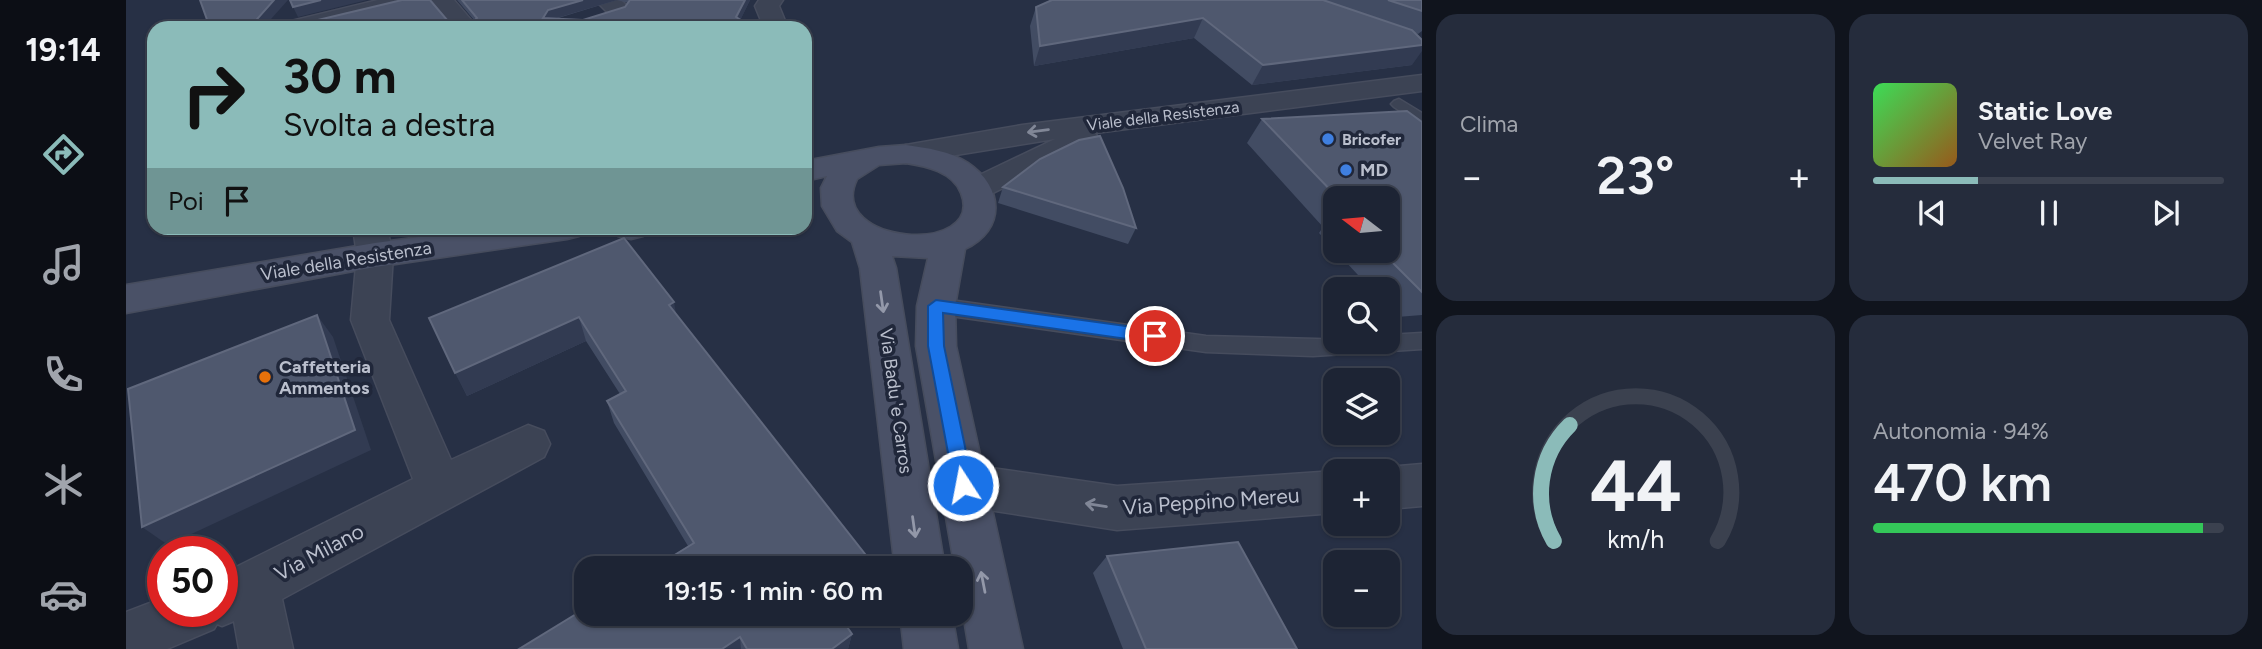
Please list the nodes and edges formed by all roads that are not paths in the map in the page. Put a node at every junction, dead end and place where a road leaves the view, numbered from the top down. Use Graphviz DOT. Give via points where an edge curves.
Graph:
graph roads {
  1 [pos="407,0"];
  2 [pos="441,0"];
  3 [pos="771,0"];
  4 [pos="606,9"];
  5 [pos="292,21"];
  6 [pos="460,21"];
  7 [pos="626,21"];
  8 [pos="773,21"];
  9 [pos="1422,83"];
  10 [pos="1415,109"];
  11 [pos="906,154"];
  12 [pos="863,160"];
  13 [pos="812,170"];
  14 [pos="976,189"];
  15 [pos="812,211"];
  16 [pos="858,230"];
  17 [pos="462,235"];
  18 [pos="373,241"];
  19 [pos="949,242"];
  20 [pos="126,299"];
  21 [pos="936,306"];
  22 [pos="1422,341"];
  23 [pos="528,444"];
  24 [pos="963,485"];
  25 [pos="1422,485"];
  26 [pos="1400,487"];
  27 [pos="440,488"];
  28 [pos="1323,493"];
  29 [pos="918,556"];
  30 [pos="238,593"];
  31 [pos="928,626"];
  32 [pos="156,627"];
  33 [pos="126,639"];
  34 [pos="266,649"];
  35 [pos="931,649"];
  36 [pos="996,649"];
  1 -- 5 [label="street"];
  2 -- 6 [label="street"];
  3 -- 8 [label="street" via="767,6"];
  4 -- 7 [label="street"];
  9 -- 11 [label="street, Viale della Resistenza, one-way" via="1022,134"];
  10 -- 14 [label="street, Viale della Resistenza" via="1074,141"];
  11 -- 12 [label="main road"];
  11 -- 14 [label="main road" via="948,165"];
  12 -- 13 [label="main road"];
  12 -- 16 [label="main road" via="838,181 835,195 839,210"];
  14 -- 19 [label="main road" via="979,219"];
  15 -- 16 [label="main road"];
  16 -- 19 [label="main road" via="887,243 908,246"];
  16 -- 29 [label="main road, Via Badu 'e Carros, one-way" via="878,268"];
  17 -- 18 [label="main road, Viale della Resistenza"];
  18 -- 20 [label="main road, Viale della Resistenza"];
  18 -- 27 [label="street" via="370,320"];
  19 -- 21 [label="main road"];
  21 -- 22 [label="lane" via="1206,344 1313,348"];
  21 -- 24 [label="main road" via="936,346"];
  23 -- 27 [label="street, Via Milano"];
  28 -- 24 [label="street, Via Peppino Mereu, one-way" via="1117,508"];
  36 -- 24 [label="main road, one-way"];
  25 -- 26 [label="street"];
  27 -- 30 [label="street, Via Milano"];
  30 -- 34 [label="street, Via Milano"];
  31 -- 35 [label="main road"];
  32 -- 33 [label="street"];
}
